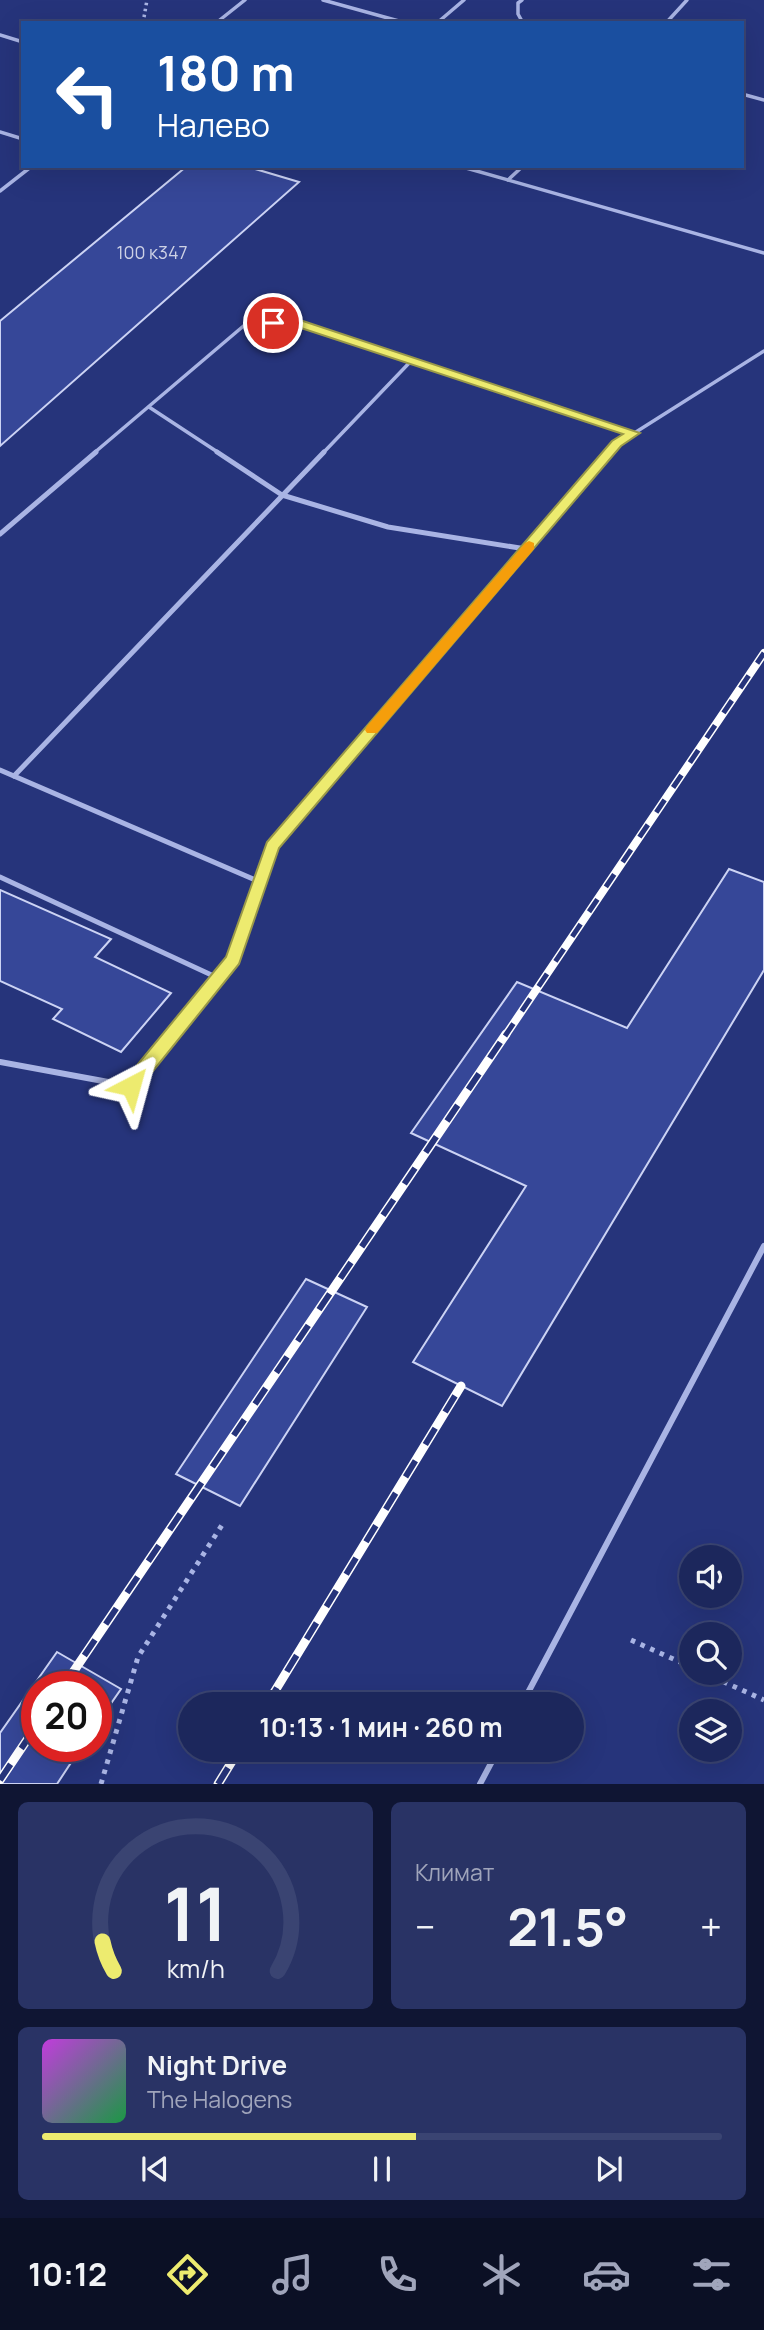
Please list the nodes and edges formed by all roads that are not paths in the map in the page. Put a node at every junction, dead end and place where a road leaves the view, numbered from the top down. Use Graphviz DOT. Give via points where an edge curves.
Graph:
graph roads {
  1 [pos="245,0"];
  2 [pos="323,0"];
  3 [pos="464,0"];
  4 [pos="522,0"];
  5 [pos="687,0"];
  6 [pos="219,21"];
  7 [pos="399,21"];
  8 [pos="439,21"];
  9 [pos="522,21"];
  10 [pos="668,21"];
  11 [pos="0,36"];
  12 [pos="21,41"];
  13 [pos="744,95"];
  14 [pos="764,100"];
  15 [pos="0,132"];
  16 [pos="21,138"];
  17 [pos="29,168"];
  18 [pos="465,168"];
  19 [pos="521,168"];
  20 [pos="509,180"];
  21 [pos="0,191"];
  22 [pos="764,253"];
  23 [pos="764,351"];
  24 [pos="412,360"];
  25 [pos="149,407"];
  26 [pos="634,433"];
  27 [pos="282,495"];
  28 [pos="0,534"];
  29 [pos="526,549"];
  30 [pos="0,770"];
  31 [pos="14,776"];
  32 [pos="0,877"];
  33 [pos="260,882"];
  34 [pos="218,978"];
  35 [pos="0,1062"];
  36 [pos="764,1246"];
  37 [pos="528,1692"];
  38 [pos="492,1762"];
  39 [pos="480,1784"];
  1 -- 6 [label="lane"];
  2 -- 7 [label="lane"];
  3 -- 8 [label="lane"];
  4 -- 9 [label="lane" via="518,3"];
  5 -- 10 [label="lane"];
  11 -- 12 [label="lane"];
  13 -- 14 [label="lane"];
  15 -- 16 [label="lane"];
  17 -- 21 [label="lane"];
  18 -- 20 [label="lane"];
  19 -- 20 [label="lane"];
  20 -- 22 [label="lane"];
  23 -- 26 [label="lane"];
  24 -- 25 [label="lane" via="299,324 247,323"];
  24 -- 26 [label="lane"];
  24 -- 27 [label="lane"];
  25 -- 27 [label="lane"];
  25 -- 28 [label="lane"];
  26 -- 29 [label="lane" via="617,444"];
  27 -- 29 [label="lane" via="388,527"];
  27 -- 31 [label="lane"];
  29 -- 33 [label="lane" via="272,846"];
  30 -- 31 [label="lane"];
  31 -- 33 [label="lane"];
  32 -- 34 [label="lane"];
  33 -- 34 [label="lane" via="233,960"];
  34 -- 35 [label="lane" via="131,1086"];
  36 -- 37 [label="lane"];
  38 -- 39 [label="lane"];
}
